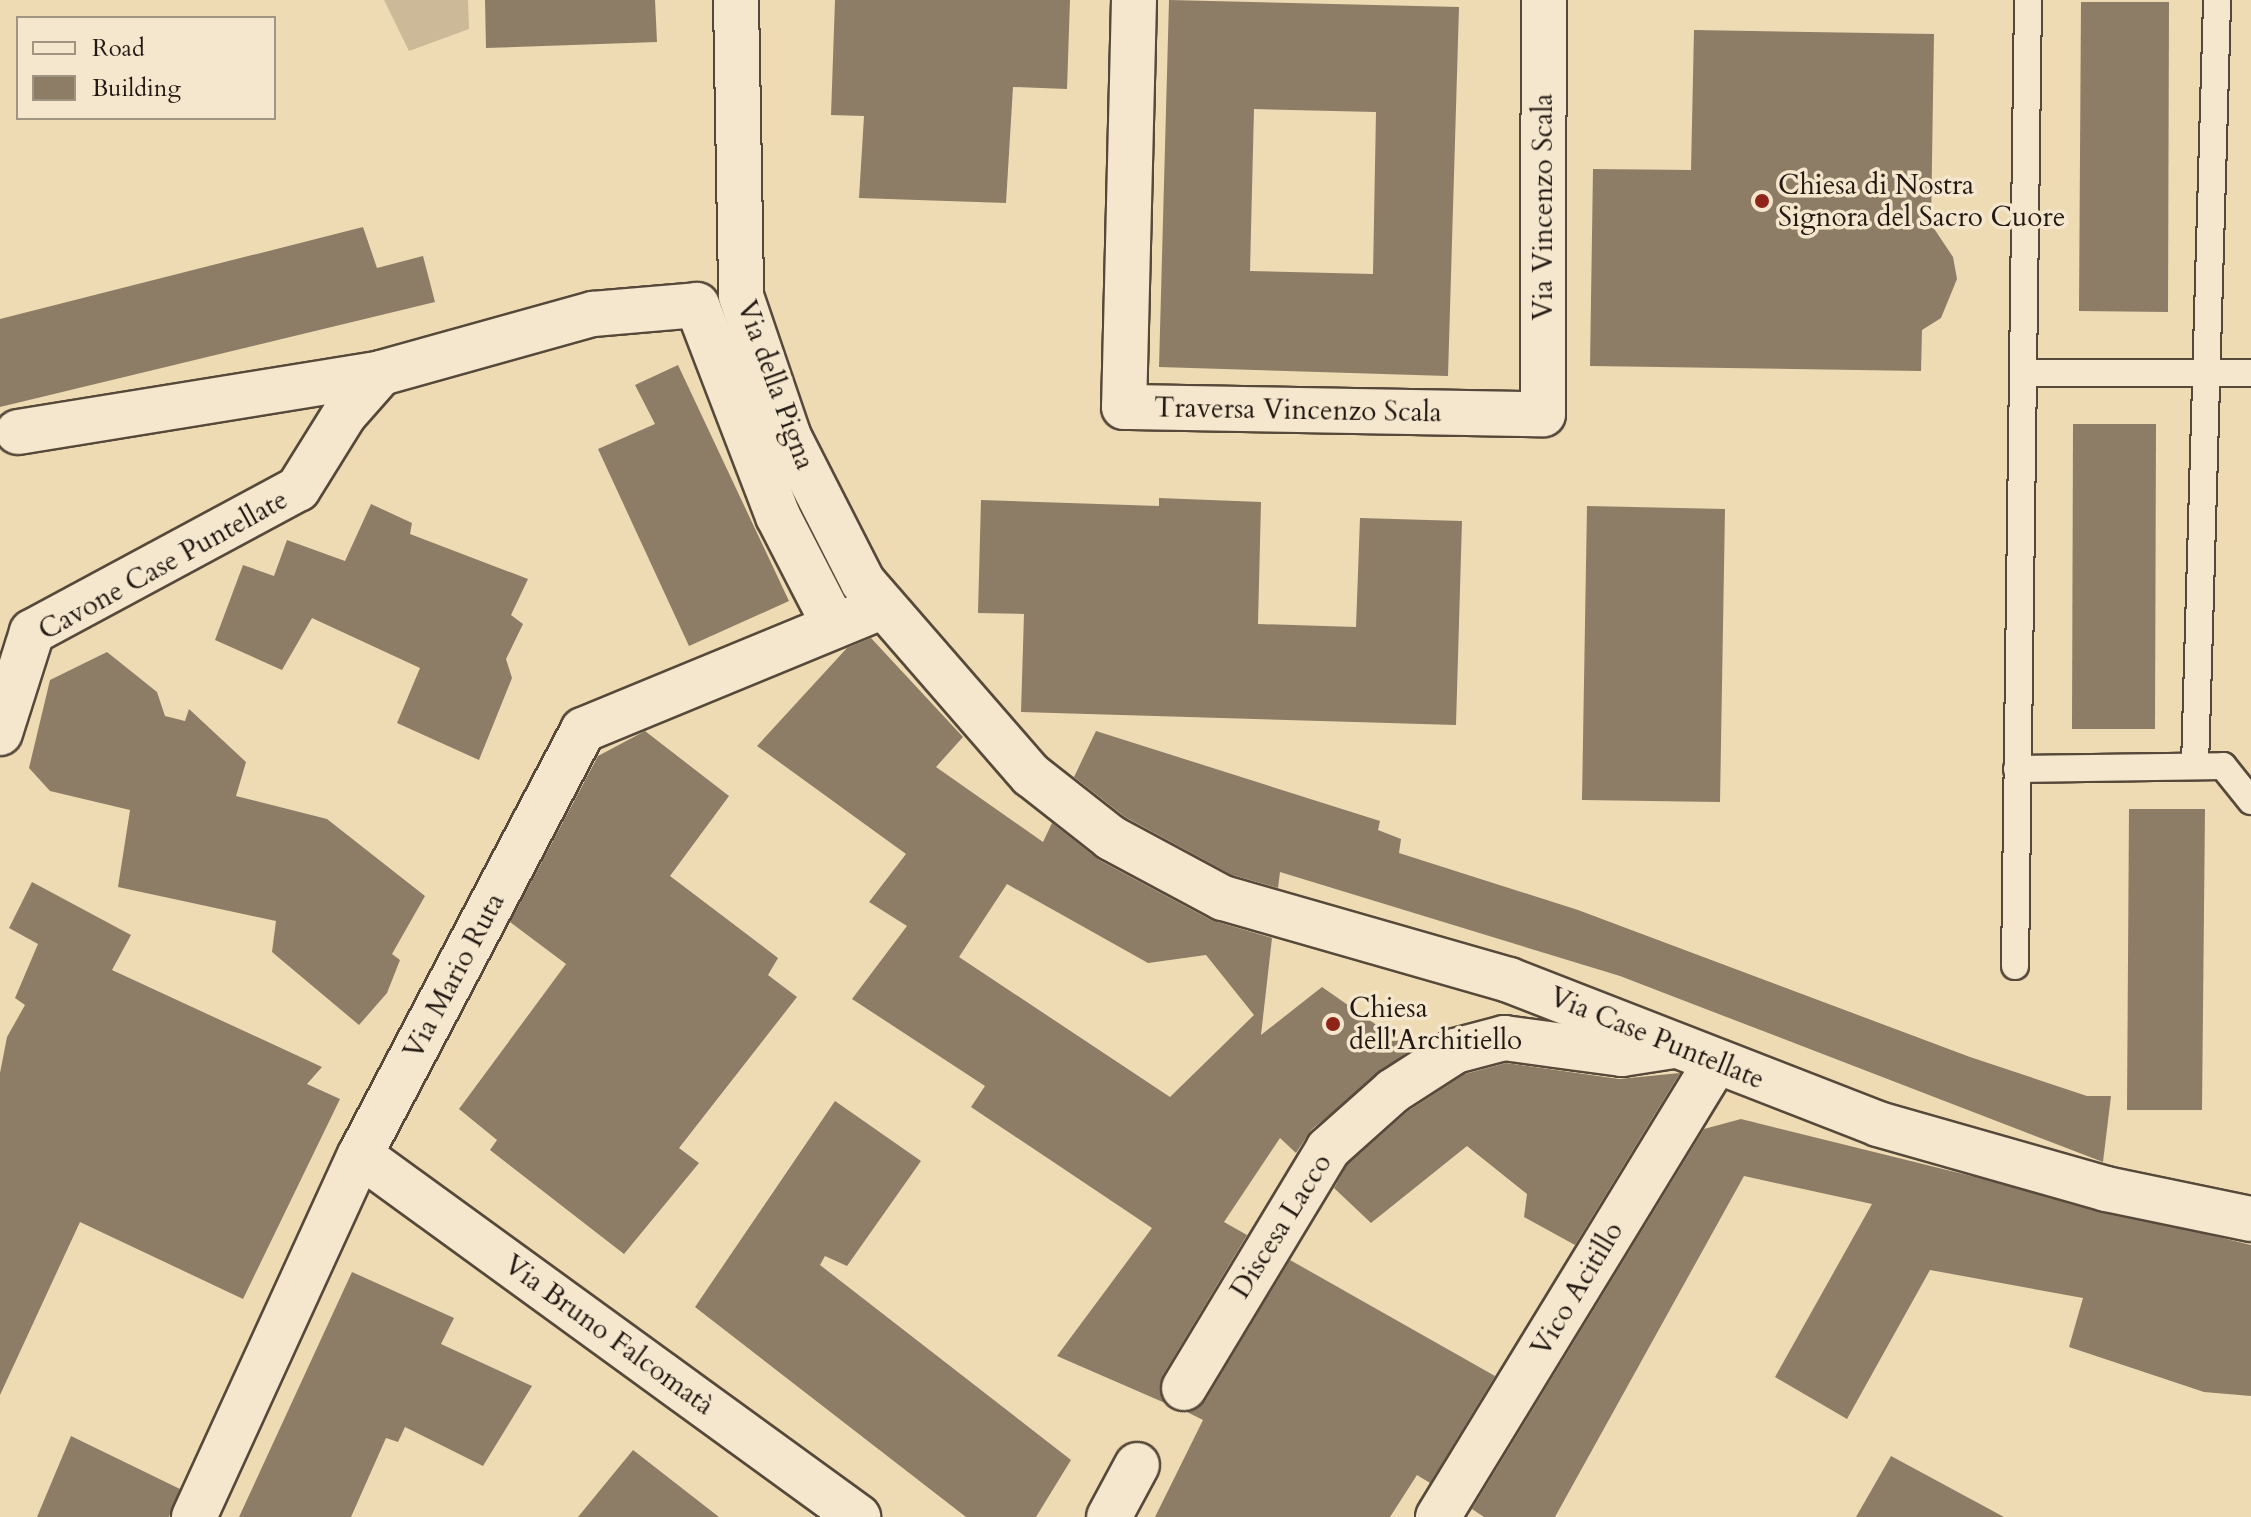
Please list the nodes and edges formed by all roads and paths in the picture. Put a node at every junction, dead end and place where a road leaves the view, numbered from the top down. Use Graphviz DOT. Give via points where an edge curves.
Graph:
graph roads {
  1 [pos="736,0"];
  2 [pos="1134,0"];
  3 [pos="1544,0"];
  4 [pos="2028,0"];
  5 [pos="2217,0"];
  6 [pos="381,373"];
  7 [pos="2023,373"];
  8 [pos="2210,373"];
  9 [pos="2251,373"];
  10 [pos="1543,414"];
  11 [pos="18,432"];
  12 [pos="881,607"];
  13 [pos="833,623"];
  14 [pos="0,733"];
  15 [pos="2195,766"];
  16 [pos="2017,769"];
  17 [pos="2251,801"];
  18 [pos="2015,966"];
  19 [pos="1677,1045"];
  20 [pos="1716,1062"];
  21 [pos="360,1155"];
  22 [pos="2251,1219"];
  23 [pos="1184,1388"];
  24 [pos="1137,1465"];
  25 [pos="194,1517"];
  26 [pos="858,1517"];
  27 [pos="1109,1517"];
  28 [pos="1438,1517"];
  1 -- 12 [label="street, Via della Pigna" via="741,296 789,437"];
  2 -- 10 [label="street, Traversa Vincenzo Scala" via="1124,407"];
  3 -- 10 [label="street, Via Vincenzo Scala"];
  4 -- 7 [label="lane"];
  5 -- 8 [label="lane"];
  6 -- 11 [label="street"];
  6 -- 13 [label="street" via="593,314 697,305 778,516"];
  6 -- 14 [label="street, Cavone Case Puntellate" via="344,415 298,489 32,632"];
  7 -- 8 [label="lane"];
  7 -- 16 [label="lane"];
  8 -- 9 [label="lane"];
  8 -- 15 [label="lane"];
  12 -- 13 [label="street, Via Mario Ruta"];
  12 -- 19 [label="street, Via Case Puntellate" via="1031,775 1111,838 1223,898 1509,980"];
  13 -- 21 [label="street, Via Mario Ruta" via="583,730"];
  15 -- 16 [label="lane"];
  15 -- 17 [label="lane" via="2223,766"];
  16 -- 18 [label="lane"];
  19 -- 20 [label="street, Via Case Puntellate"];
  19 -- 23 [label="street, Discesa Lacco" via="1622,1054 1504,1038 1455,1051 1393,1091 1328,1149"];
  20 -- 22 [label="street, Via Case Puntellate" via="1878,1124 2106,1189"];
  20 -- 28 [label="street, Vico Acitillo"];
  21 -- 25 [label="street, Via Mario Ruta"];
  21 -- 26 [label="street, Via Bruno Falcomatà"];
  24 -- 27 [label="street"];
}
